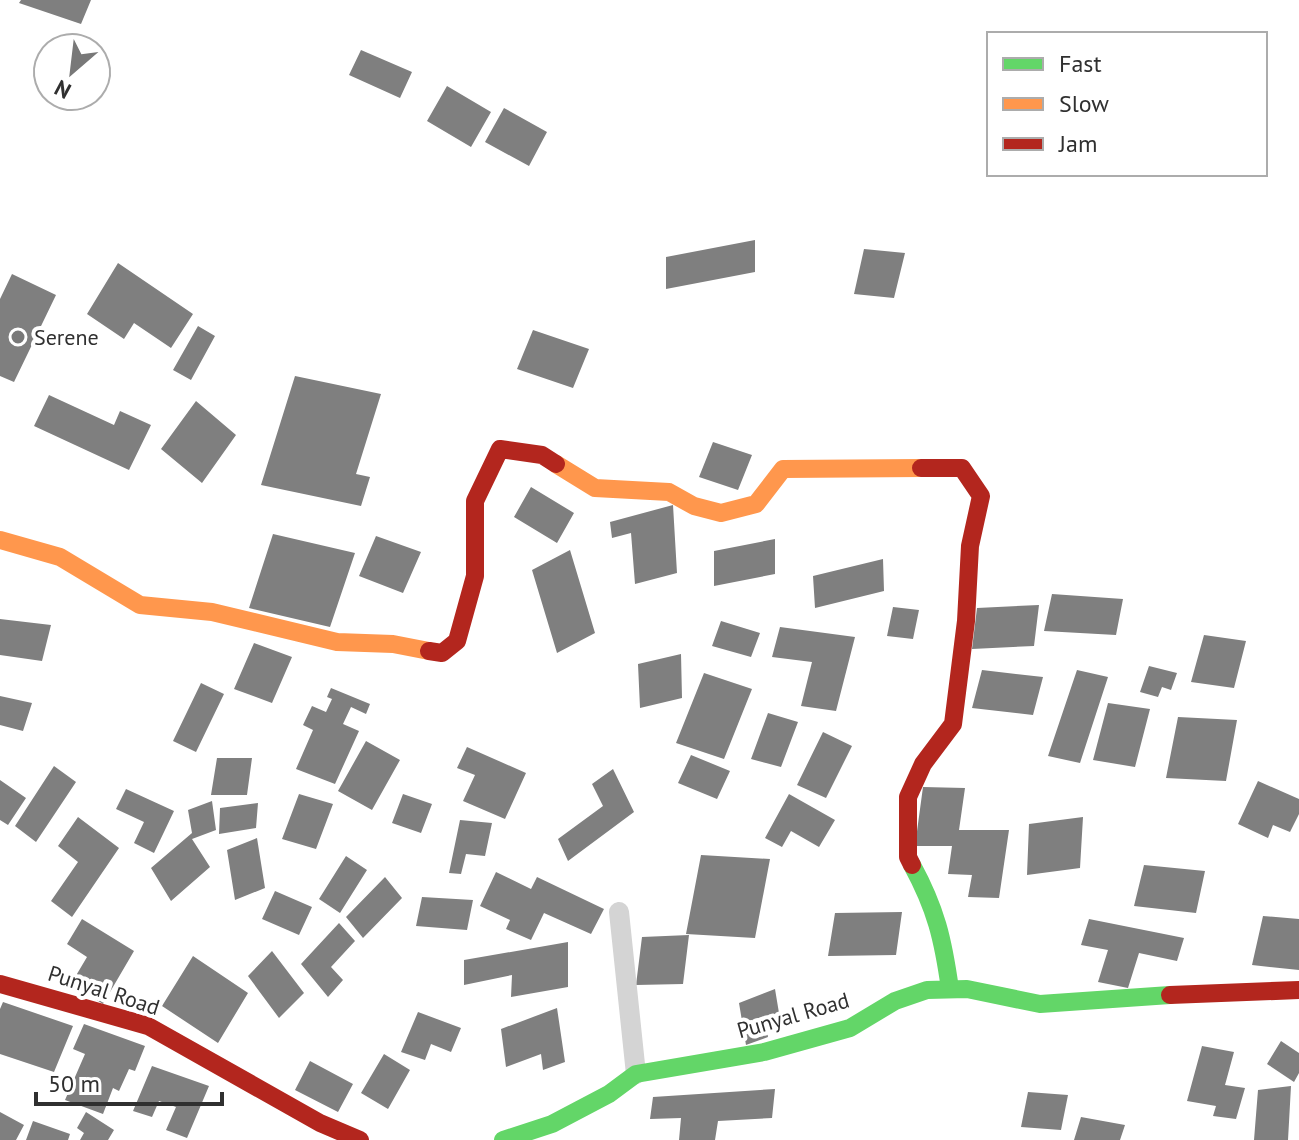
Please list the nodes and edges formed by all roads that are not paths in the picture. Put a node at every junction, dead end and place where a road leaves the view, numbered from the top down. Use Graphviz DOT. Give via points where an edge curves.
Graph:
graph roads {
  1 [pos="0,540"];
  2 [pos="619,912"];
  3 [pos="0,984"];
  4 [pos="950,989"];
  5 [pos="1299,990"];
  6 [pos="636,1074"];
  7 [pos="360,1140"];
  8 [pos="503,1140"];
  1 -- 4 [label="street" via="60,557 140,605 212,612 337,642 442,653 457,641 475,576 475,501 500,449 542,455 595,488 669,492 721,513 756,504 783,469 962,468 981,496 970,546 953,724 923,764 908,797 908,857 932,902"];
  2 -- 6 [label="street"];
  3 -- 7 [label="street, Punyal Road" via="148,1026"];
  4 -- 5 [label="street, Punyal Road" via="1040,1004"];
  4 -- 6 [label="street, Punyal Road" via="927,990 895,1001 850,1028 764,1052"];
  6 -- 8 [label="street, Punyal Road" via="552,1124"];
}
